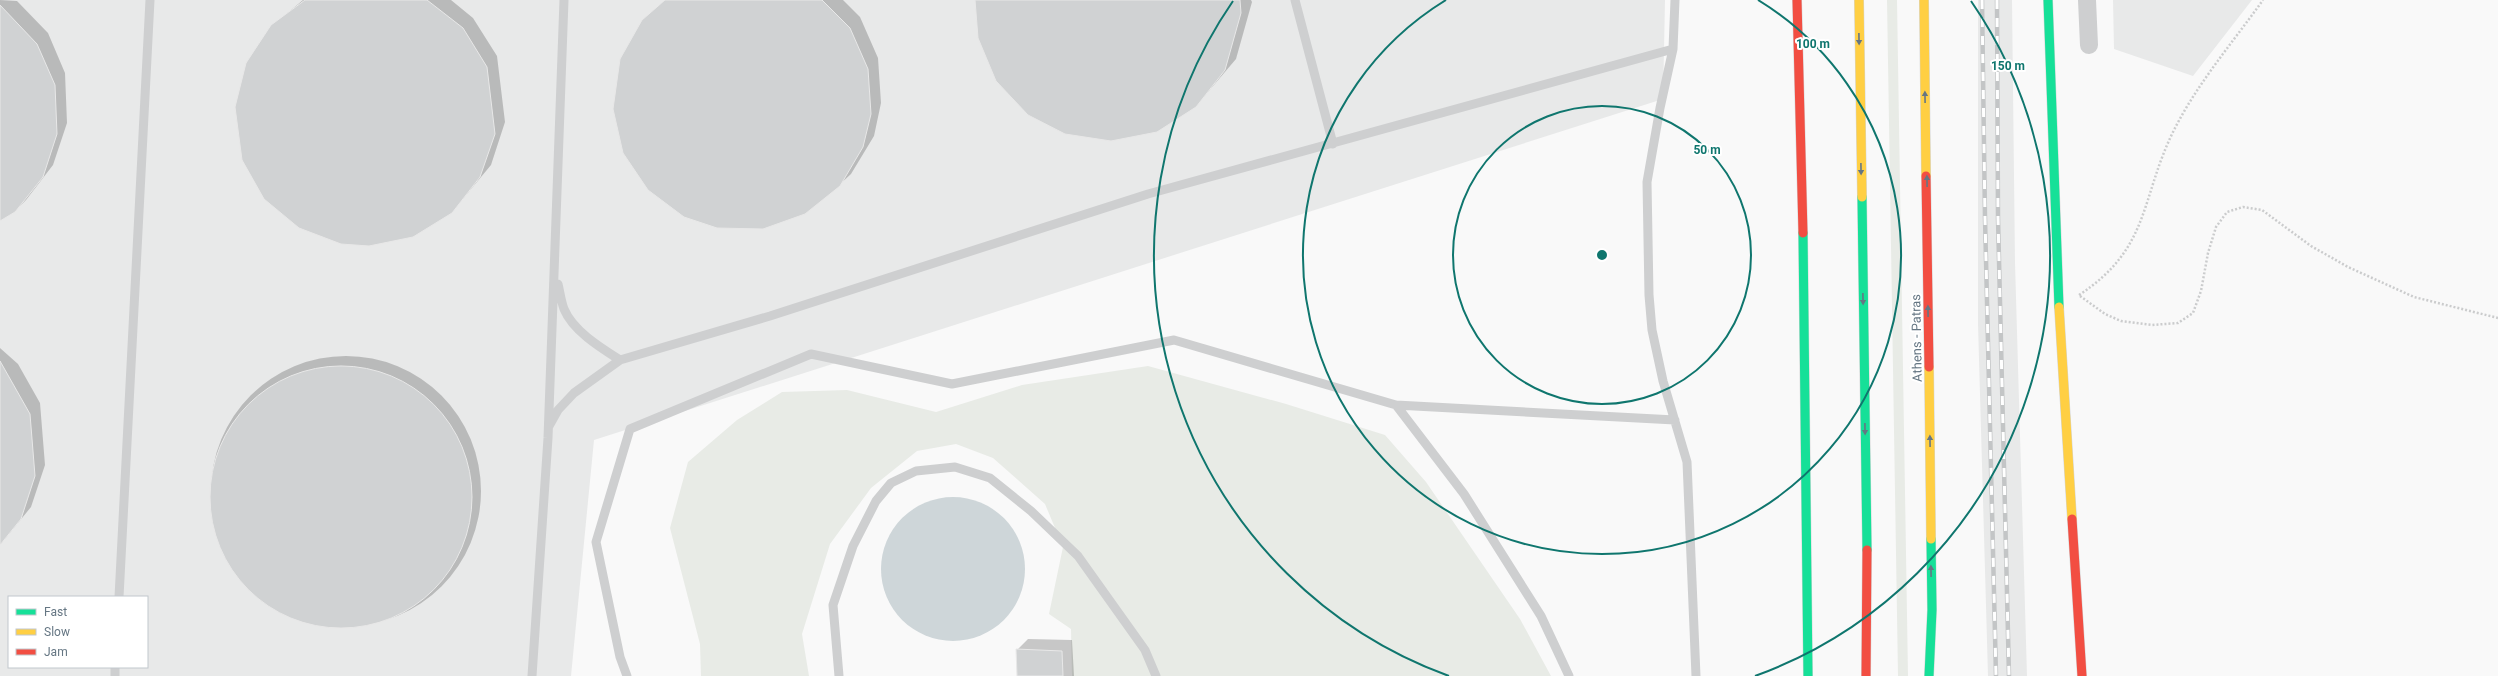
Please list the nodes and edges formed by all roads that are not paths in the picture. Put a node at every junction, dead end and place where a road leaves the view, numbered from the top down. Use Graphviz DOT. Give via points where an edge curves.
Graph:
graph roads {
  1 [pos="150,0"];
  2 [pos="564,0"];
  3 [pos="572,0"];
  4 [pos="1295,0"];
  5 [pos="1675,0"];
  6 [pos="1797,0"];
  7 [pos="1859,0"];
  8 [pos="1924,0"];
  9 [pos="2048,0"];
  10 [pos="2087,0"];
  11 [pos="564,16"];
  12 [pos="2089,45"];
  13 [pos="1673,49"];
  14 [pos="1334,144"];
  15 [pos="555,274"];
  16 [pos="620,360"];
  17 [pos="1396,405"];
  18 [pos="1675,420"];
  19 [pos="549,426"];
  20 [pos="119,596"];
  21 [pos="1932,610"];
  22 [pos="1868,611"];
  23 [pos="532,676"];
  24 [pos="627,676"];
  25 [pos="839,676"];
  26 [pos="1156,676"];
  27 [pos="1568,676"];
  28 [pos="1696,676"];
  29 [pos="1808,676"];
  30 [pos="1866,676"];
  31 [pos="1875,676"];
  32 [pos="1929,676"];
  33 [pos="1939,676"];
  34 [pos="2082,676"];
  1 -- 20 [label="lane"];
  2 -- 11 [label="lane"];
  3 -- 11 [label="lane"];
  4 -- 14 [label="lane"];
  5 -- 13 [label="lane"];
  6 -- 29 [label="main road" via="1806,364"];
  7 -- 22 [label="main road, one-way"];
  21 -- 8 [label="main road, Athens - Patras, one-way"];
  9 -- 34 [label="main road" via="2059,310"];
  10 -- 12 [label="street"];
  11 -- 15 [label="lane"];
  13 -- 14 [label="lane"];
  13 -- 18 [label="lane" via="1647,182 1652,330"];
  14 -- 16 [label="lane" via="1148,194 770,316"];
  15 -- 16 [label="lane" via="564,309 571,322"];
  15 -- 19 [label="lane"];
  16 -- 19 [label="lane" via="574,393 558,410"];
  17 -- 18 [label="lane"];
  17 -- 24 [label="lane" via="1174,340 952,384 811,354 630,429 596,542 620,657"];
  17 -- 27 [label="lane" via="1468,500 1541,616"];
  18 -- 28 [label="lane" via="1687,462"];
  19 -- 23 [label="lane"];
  21 -- 32 [label="main road, Athens - Patras"];
  21 -- 33 [label="main road"];
  22 -- 30 [label="main road"];
  22 -- 31 [label="main road"];
  25 -- 26 [label="lane" via="833,605 853,546 876,501 891,483 916,471 956,467 990,478 1031,511 1078,556 1145,650"];
}
